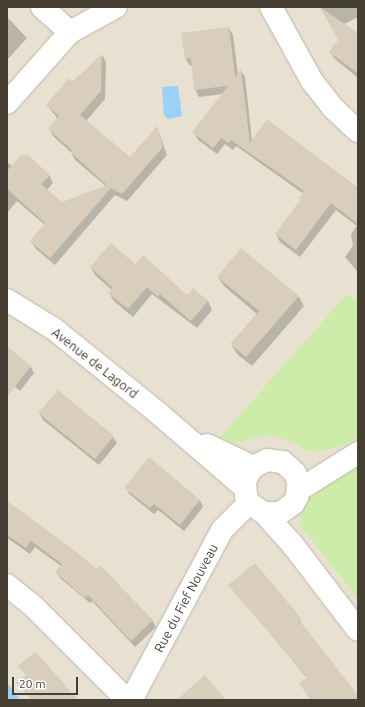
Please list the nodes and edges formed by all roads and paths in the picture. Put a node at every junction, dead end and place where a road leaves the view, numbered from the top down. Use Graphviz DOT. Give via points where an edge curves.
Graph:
graph roads {
  1 [pos="42,7"];
  2 [pos="116,7"];
  3 [pos="270,7"];
  4 [pos="70,32"];
  5 [pos="7,103"];
  6 [pos="358,131"];
  7 [pos="7,300"];
  8 [pos="179,431"];
  9 [pos="353,456"];
  10 [pos="289,466"];
  11 [pos="253,467"];
  12 [pos="299,490"];
  13 [pos="253,501"];
  14 [pos="288,509"];
  15 [pos="292,544"];
  16 [pos="7,585"];
  17 [pos="358,630"];
  18 [pos="127,700"];
  19 [pos="131,700"];
  1 -- 4 [label="street"];
  2 -- 4 [label="street"];
  3 -- 6 [label="street" via="312,81 333,108"];
  4 -- 5 [label="street"];
  7 -- 8 [label="street, Avenue de Lagord" via="54,329"];
  8 -- 11 [label="street, Avenue de Lagord"];
  8 -- 13 [label="street, Avenue de Lagord"];
  9 -- 10 [label="street"];
  9 -- 12 [label="street"];
  10 -- 11 [label="street" via="283,462 267,460"];
  10 -- 12 [label="street" via="298,481"];
  11 -- 13 [label="street" via="248,473"];
  12 -- 14 [label="street"];
  13 -- 14 [label="street" via="272,514"];
  13 -- 15 [label="street, Avenue de Lagord"];
  13 -- 19 [label="street, Rue du Fief Nouveau" via="222,530"];
  14 -- 15 [label="street"];
  15 -- 17 [label="street, Avenue de Lagord"];
  16 -- 18 [label="street" via="34,608"];
}
